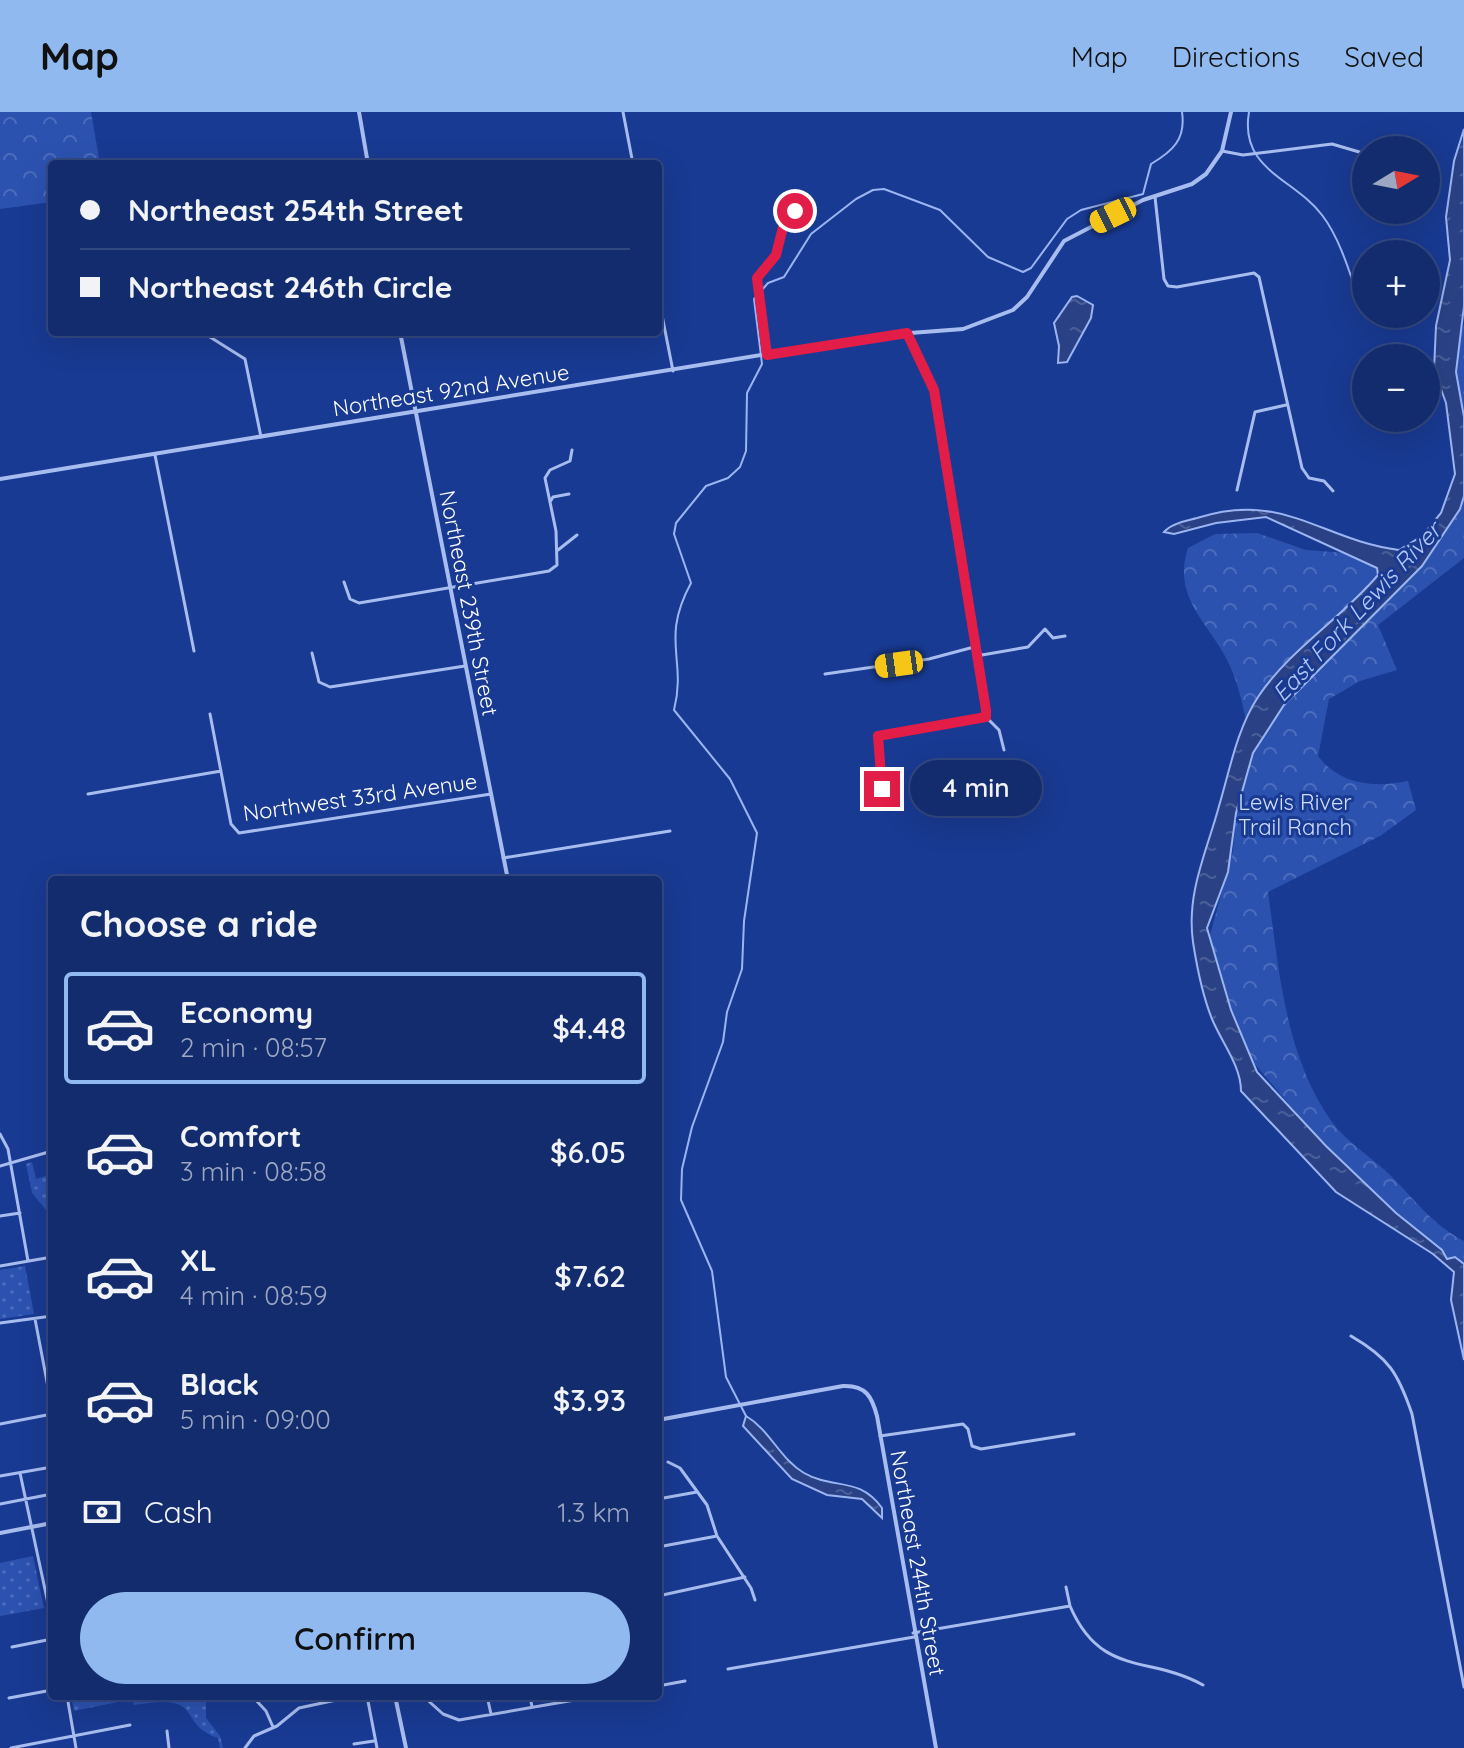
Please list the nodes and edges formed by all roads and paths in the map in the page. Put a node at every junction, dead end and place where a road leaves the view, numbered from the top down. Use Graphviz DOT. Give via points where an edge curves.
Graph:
graph roads {
  1 [pos="359,112"];
  2 [pos="623,112"];
  3 [pos="1231,112"];
  4 [pos="1352,150"];
  5 [pos="1222,151"];
  6 [pos="367,160"];
  7 [pos="632,160"];
  8 [pos="1155,197"];
  9 [pos="795,211"];
  10 [pos="662,315"];
  11 [pos="907,333"];
  12 [pos="208,336"];
  13 [pos="401,336"];
  14 [pos="767,355"];
  15 [pos="673,371"];
  16 [pos="1287,405"];
  17 [pos="415,412"];
  18 [pos="261,437"];
  19 [pos="572,450"];
  20 [pos="155,454"];
  21 [pos="0,479"];
  22 [pos="1237,490"];
  23 [pos="1333,491"];
  24 [pos="569,494"];
  25 [pos="550,502"];
  26 [pos="577,535"];
  27 [pos="558,550"];
  28 [pos="344,582"];
  29 [pos="449,587"];
  30 [pos="1065,636"];
  31 [pos="974,647"];
  32 [pos="194,651"];
  33 [pos="312,653"];
  34 [pos="465,666"];
  35 [pos="825,674"];
  36 [pos="210,714"];
  37 [pos="986,717"];
  38 [pos="1004,750"];
  39 [pos="221,771"];
  40 [pos="882,789"];
  41 [pos="88,794"];
  42 [pos="491,794"];
  43 [pos="670,831"];
  44 [pos="503,858"];
  45 [pos="507,876"];
  46 [pos="0,1134"];
  47 [pos="48,1152"];
  48 [pos="11,1164"];
  49 [pos="0,1166"];
  50 [pos="20,1213"];
  51 [pos="0,1216"];
  52 [pos="48,1258"];
  53 [pos="28,1261"];
  54 [pos="0,1266"];
  55 [pos="48,1317"];
  56 [pos="35,1319"];
  57 [pos="0,1323"];
  58 [pos="1351,1336"];
  59 [pos="48,1387"];
  60 [pos="48,1415"];
  61 [pos="662,1419"];
  62 [pos="0,1424"];
  63 [pos="1074,1434"];
  64 [pos="880,1436"];
  65 [pos="668,1462"];
  66 [pos="48,1468"];
  67 [pos="20,1473"];
  68 [pos="0,1476"];
  69 [pos="697,1492"];
  70 [pos="48,1495"];
  71 [pos="662,1498"];
  72 [pos="25,1499"];
  73 [pos="0,1504"];
  74 [pos="48,1524"];
  75 [pos="32,1527"];
  76 [pos="0,1533"];
  77 [pos="717,1536"];
  78 [pos="662,1546"];
  79 [pos="745,1577"];
  80 [pos="48,1583"];
  81 [pos="44,1584"];
  82 [pos="1066,1587"];
  83 [pos="662,1595"];
  84 [pos="755,1600"];
  85 [pos="48,1603"];
  86 [pos="1070,1606"];
  87 [pos="914,1635"];
  88 [pos="48,1640"];
  89 [pos="12,1647"];
  90 [pos="728,1669"];
  91 [pos="685,1681"];
  92 [pos="1203,1685"];
  93 [pos="662,1686"];
  94 [pos="1464,1687"];
  95 [pos="48,1691"];
  96 [pos="9,1698"];
  97 [pos="68,1700"];
  98 [pos="256,1700"];
  99 [pos="315,1700"];
  100 [pos="332,1700"];
  101 [pos="368,1700"];
  102 [pos="396,1700"];
  103 [pos="428,1700"];
  104 [pos="488,1700"];
  105 [pos="531,1700"];
  106 [pos="574,1700"];
  107 [pos="315,1703"];
  108 [pos="532,1707"];
  109 [pos="491,1714"];
  110 [pos="130,1725"];
  111 [pos="273,1727"];
  112 [pos="167,1731"];
  113 [pos="74,1736"];
  114 [pos="376,1741"];
  115 [pos="354,1744"];
  116 [pos="11,1748"];
  117 [pos="76,1748"];
  118 [pos="169,1748"];
  119 [pos="245,1748"];
  120 [pos="377,1748"];
  121 [pos="406,1748"];
  122 [pos="936,1748"];
  1 -- 6 [label="street"];
  2 -- 7 [label="street"];
  3 -- 5 [label="street"];
  4 -- 5 [label="street" via="1332,144 1243,155"];
  5 -- 8 [label="street, Northeast 92nd Avenue" via="1197,182"];
  8 -- 11 [label="street, Northeast 92nd Avenue" via="1064,241 1027,297 1003,315 963,329"];
  8 -- 16 [label="street" via="1168,286 1254,273 1262,283"];
  9 -- 14 [label="street" via="783,227 776,255 757,278"];
  10 -- 15 [label="street"];
  11 -- 14 [label="street, Northeast 92nd Avenue"];
  11 -- 31 [label="street" via="934,390"];
  12 -- 18 [label="street" via="245,359"];
  13 -- 17 [label="street, Northeast 239th Street"];
  14 -- 15 [label="street, Northeast 92nd Avenue"];
  15 -- 17 [label="street, Northeast 92nd Avenue"];
  16 -- 22 [label="street" via="1255,412"];
  16 -- 23 [label="street" via="1304,473"];
  17 -- 18 [label="street, Northeast 92nd Avenue"];
  17 -- 29 [label="street, Northeast 239th Street"];
  18 -- 20 [label="street, Northeast 92nd Avenue"];
  19 -- 25 [label="street" via="570,461 547,474"];
  20 -- 21 [label="street, Northeast 92nd Avenue"];
  20 -- 32 [label="street"];
  24 -- 25 [label="street"];
  25 -- 27 [label="street"];
  26 -- 27 [label="street"];
  27 -- 29 [label="street" via="557,565 549,571"];
  28 -- 29 [label="street" via="350,599 359,603"];
  29 -- 34 [label="street, Northeast 239th Street"];
  30 -- 31 [label="street" via="1053,638 1045,629 1028,647 982,655"];
  31 -- 35 [label="street"];
  31 -- 37 [label="street"];
  33 -- 34 [label="street" via="319,682 330,687"];
  34 -- 42 [label="street, Northeast 239th Street"];
  36 -- 39 [label="street"];
  37 -- 38 [label="street" via="997,726"];
  37 -- 40 [label="street" via="878,736"];
  39 -- 41 [label="street"];
  39 -- 42 [label="street, Northwest 33rd Avenue" via="235,831 244,833"];
  42 -- 44 [label="street, Northeast 239th Street"];
  43 -- 44 [label="street"];
  44 -- 45 [label="street, Northeast 239th Street"];
  46 -- 48 [label="street"];
  47 -- 48 [label="street"];
  48 -- 49 [label="street"];
  48 -- 50 [label="street"];
  50 -- 51 [label="street"];
  50 -- 53 [label="street"];
  52 -- 53 [label="street"];
  53 -- 54 [label="street"];
  55 -- 56 [label="street"];
  56 -- 57 [label="street"];
  56 -- 59 [label="street"];
  58 -- 94 [label="street" via="1386,1359 1412,1414"];
  60 -- 62 [label="street"];
  61 -- 64 [label="street, Northeast 244th Street" via="843,1386 861,1388 872,1398"];
  63 -- 64 [label="street" via="981,1449 972,1446 961,1423"];
  64 -- 87 [label="street, Northeast 244th Street"];
  65 -- 69 [label="street" via="680,1468"];
  66 -- 67 [label="street"];
  67 -- 68 [label="street"];
  67 -- 72 [label="street"];
  69 -- 71 [label="street"];
  69 -- 77 [label="street" via="709,1508"];
  70 -- 72 [label="street"];
  72 -- 73 [label="street"];
  72 -- 75 [label="street"];
  74 -- 75 [label="street"];
  75 -- 76 [label="street"];
  75 -- 81 [label="street"];
  77 -- 78 [label="street"];
  77 -- 79 [label="street"];
  79 -- 83 [label="street"];
  79 -- 84 [label="street"];
  80 -- 81 [label="street"];
  81 -- 85 [label="street"];
  82 -- 86 [label="street"];
  86 -- 87 [label="street"];
  86 -- 92 [label="street" via="1087,1633 1114,1656"];
  87 -- 90 [label="street"];
  87 -- 122 [label="street, Northeast 244th Street"];
  88 -- 89 [label="street"];
  91 -- 93 [label="street"];
  95 -- 96 [label="street"];
  97 -- 113 [label="street"];
  98 -- 111 [label="street"];
  99 -- 107 [label="street"];
  100 -- 107 [label="street"];
  101 -- 114 [label="street"];
  102 -- 121 [label="street"];
  103 -- 109 [label="street" via="449,1718"];
  104 -- 109 [label="street"];
  105 -- 108 [label="street"];
  106 -- 108 [label="street"];
  107 -- 111 [label="street"];
  108 -- 109 [label="street"];
  110 -- 113 [label="street"];
  111 -- 119 [label="street" via="254,1736"];
  112 -- 118 [label="street"];
  113 -- 116 [label="street"];
  113 -- 117 [label="street"];
  114 -- 115 [label="street"];
  114 -- 120 [label="street"];
}
